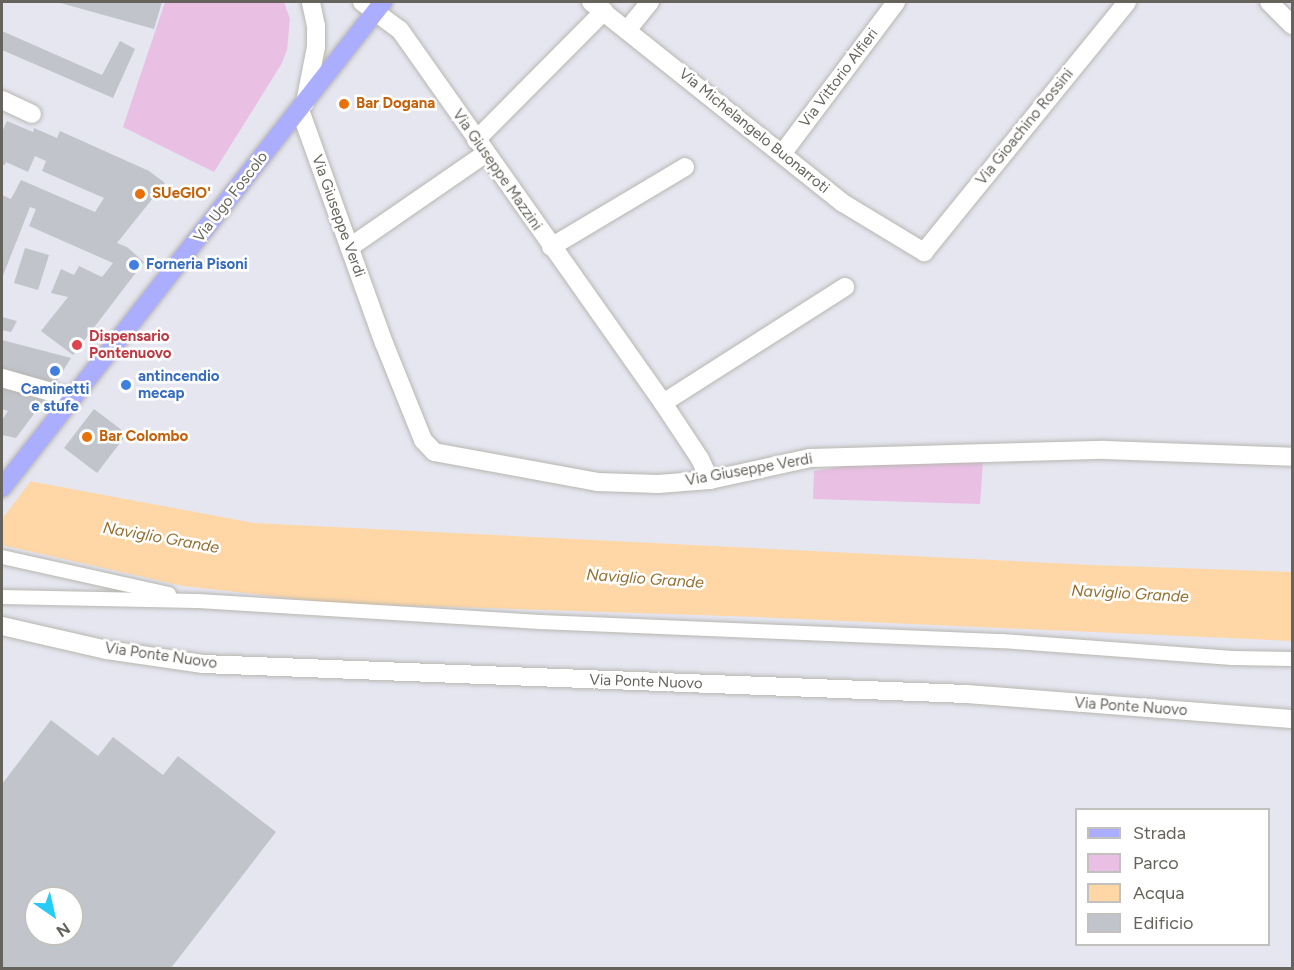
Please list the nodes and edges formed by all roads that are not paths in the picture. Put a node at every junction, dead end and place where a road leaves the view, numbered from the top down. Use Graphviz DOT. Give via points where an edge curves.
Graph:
graph roads {
  1 [pos="311,2"];
  2 [pos="650,2"];
  3 [pos="896,2"];
  4 [pos="1127,2"];
  5 [pos="1269,2"];
  6 [pos="373,4"];
  7 [pos="597,6"];
  8 [pos="1293,25"];
  9 [pos="628,29"];
  10 [pos="2,100"];
  11 [pos="302,107"];
  12 [pos="32,114"];
  13 [pos="480,147"];
  14 [pos="782,153"];
  15 [pos="685,167"];
  16 [pos="350,247"];
  17 [pos="551,247"];
  18 [pos="924,252"];
  19 [pos="845,287"];
  20 [pos="2,378"];
  21 [pos="72,398"];
  22 [pos="663,403"];
  23 [pos="1293,457"];
  24 [pos="710,480"];
  25 [pos="2,488"];
  26 [pos="2,557"];
  27 [pos="2,597"];
  28 [pos="197,601"];
  29 [pos="2,626"];
  30 [pos="1293,658"];
  31 [pos="1293,719"];
  1 -- 11 [label="street" via="316,47"];
  2 -- 9 [label="street"];
  3 -- 14 [label="street, Via Vittorio Alfieri"];
  4 -- 18 [label="street, Via Gioachino Rossini"];
  5 -- 8 [label="street"];
  6 -- 11 [label="main road, Via Ugo Foscolo"];
  6 -- 13 [label="street, Via Giuseppe Mazzini" via="400,30"];
  7 -- 9 [label="street, Via Michelangelo Buonarroti"];
  7 -- 13 [label="street"];
  9 -- 14 [label="street, Via Michelangelo Buonarroti"];
  10 -- 12 [label="street"];
  11 -- 16 [label="street, Via Giuseppe Verdi"];
  11 -- 21 [label="main road, Via Ugo Foscolo"];
  13 -- 16 [label="street"];
  13 -- 17 [label="street, Via Giuseppe Mazzini"];
  14 -- 18 [label="street, Via Michelangelo Buonarroti" via="843,203"];
  15 -- 17 [label="street, Via Giuseppe Mazzini"];
  16 -- 24 [label="street, Via Giuseppe Verdi" via="423,440 434,452 597,482 658,484"];
  17 -- 22 [label="street, Via Giuseppe Mazzini"];
  19 -- 22 [label="street"];
  20 -- 21 [label="street"];
  21 -- 25 [label="main road, Via Ugo Foscolo"];
  22 -- 24 [label="street, Via Giuseppe Mazzini"];
  23 -- 24 [label="street, Via Giuseppe Verdi" via="1105,450 810,458"];
  26 -- 28 [label="lane"];
  27 -- 28 [label="lane"];
  28 -- 30 [label="lane" via="552,623 1002,641 1232,658"];
  29 -- 31 [label="street, Via Ponte Nuovo" via="107,650 203,664 966,694"];
}
